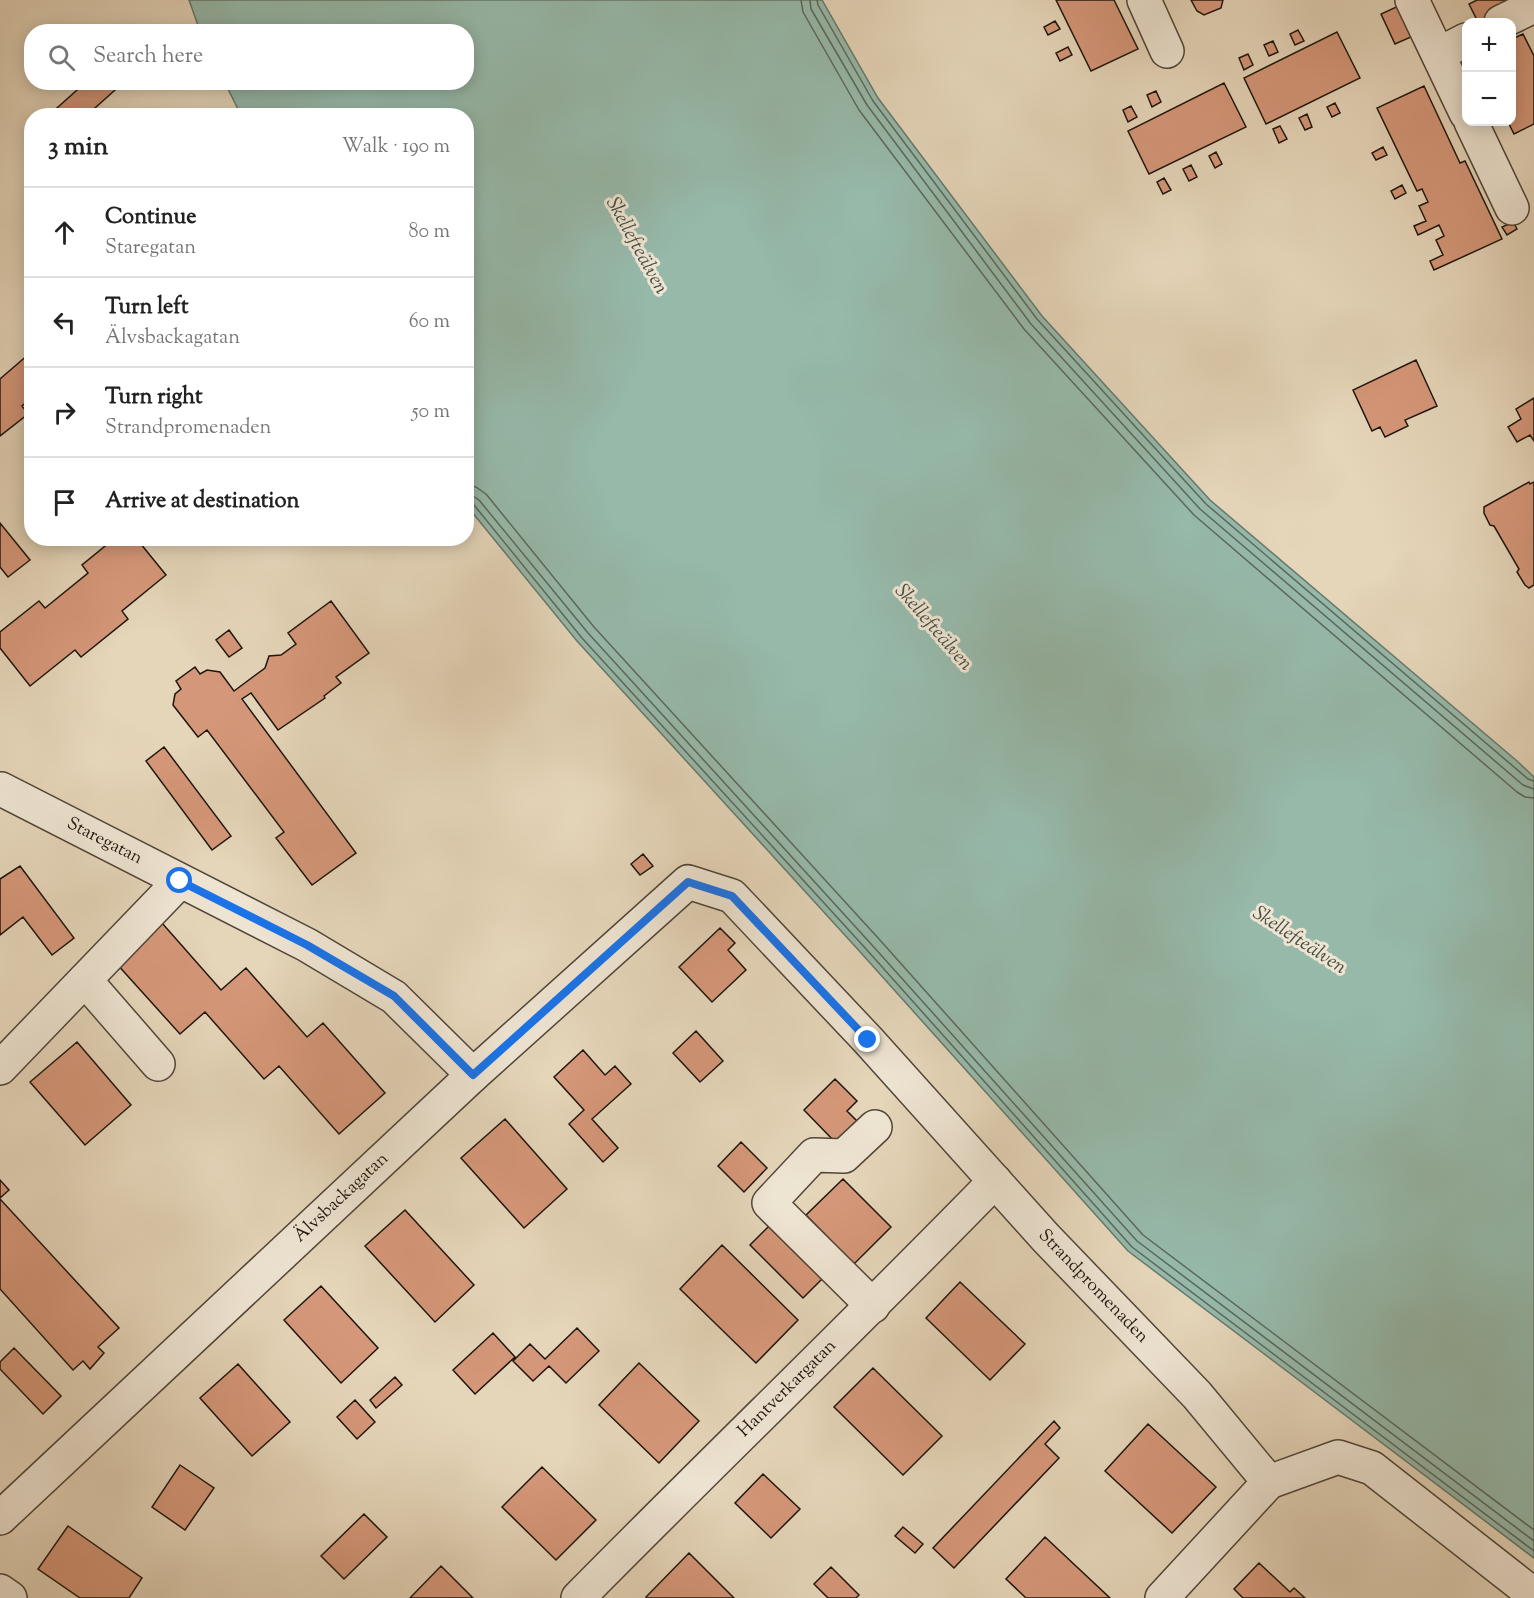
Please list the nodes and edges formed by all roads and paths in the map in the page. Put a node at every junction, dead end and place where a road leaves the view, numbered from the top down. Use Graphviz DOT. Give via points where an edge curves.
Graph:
graph roads {
  1 [pos="1144,0"];
  2 [pos="1412,0"];
  3 [pos="1534,6"];
  4 [pos="1510,18"];
  5 [pos="1453,47"];
  6 [pos="1167,51"];
  7 [pos="1462,89"];
  8 [pos="1473,126"];
  9 [pos="1512,208"];
  10 [pos="0,789"];
  11 [pos="180,881"];
  12 [pos="688,882"];
  13 [pos="85,980"];
  14 [pos="158,1064"];
  15 [pos="0,1068"];
  16 [pos="473,1075"];
  17 [pos="876,1127"];
  18 [pos="995,1181"];
  19 [pos="873,1306"];
  20 [pos="1269,1482"];
  21 [pos="0,1518"];
  22 [pos="0,1591"];
  23 [pos="1534,1594"];
  24 [pos="10,1598"];
  25 [pos="578,1598"];
  26 [pos="1162,1598"];
  1 -- 6 [label="street"];
  2 -- 5 [label="street"];
  3 -- 4 [label="street"];
  5 -- 7 [label="street"];
  8 -- 9 [label="street"];
  10 -- 11 [label="street, Staregatan"];
  11 -- 13 [label="street"];
  11 -- 16 [label="street, Staregatan" via="307,945 394,996"];
  12 -- 16 [label="street, Älvsbackagatan"];
  12 -- 18 [label="street, Strandpromenaden" via="732,896"];
  13 -- 14 [label="street"];
  13 -- 15 [label="street"];
  16 -- 21 [label="street, Älvsbackagatan"];
  17 -- 19 [label="street" via="844,1156 814,1155 769,1203"];
  18 -- 19 [label="street, Hantverkargatan"];
  18 -- 20 [label="street, Strandpromenaden" via="1197,1395"];
  19 -- 25 [label="street, Hantverkargatan"];
  20 -- 23 [label="street" via="1338,1457 1372,1468"];
  20 -- 26 [label="street"];
  22 -- 24 [label="street"];
}
